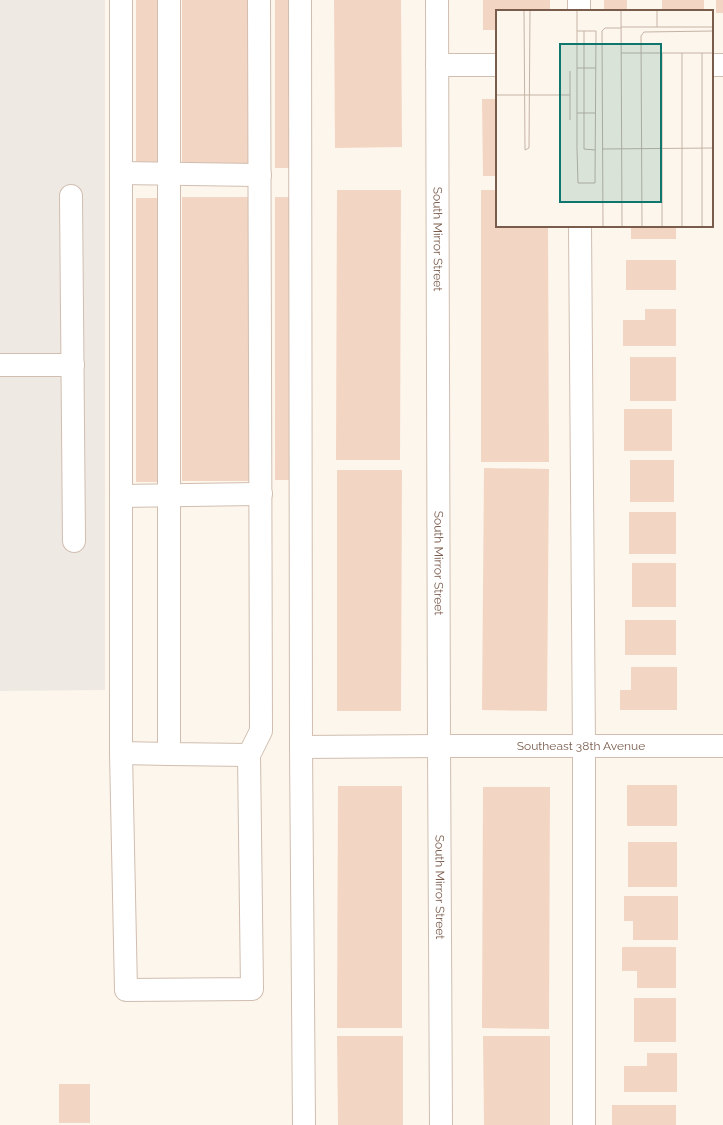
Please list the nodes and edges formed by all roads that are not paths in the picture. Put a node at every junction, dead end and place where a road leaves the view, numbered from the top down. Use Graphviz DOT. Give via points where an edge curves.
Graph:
graph roads {
  1 [pos="121,0"];
  2 [pos="169,0"];
  3 [pos="259,0"];
  4 [pos="300,0"];
  5 [pos="436,0"];
  6 [pos="436,65"];
  7 [pos="496,65"];
  8 [pos="121,173"];
  9 [pos="169,173"];
  10 [pos="260,175"];
  11 [pos="71,196"];
  12 [pos="580,227"];
  13 [pos="73,365"];
  14 [pos="0,366"];
  15 [pos="260,494"];
  16 [pos="169,495"];
  17 [pos="121,496"];
  18 [pos="74,541"];
  19 [pos="438,746"];
  20 [pos="723,746"];
  21 [pos="301,747"];
  22 [pos="584,747"];
  23 [pos="121,753"];
  24 [pos="169,754"];
  25 [pos="249,755"];
  26 [pos="304,1125"];
  27 [pos="441,1125"];
  28 [pos="584,1125"];
  1 -- 8 [label="street"];
  2 -- 9 [label="street"];
  3 -- 10 [label="street"];
  4 -- 21 [label="street"];
  5 -- 6 [label="street, South Mirror Street"];
  6 -- 7 [label="street"];
  6 -- 19 [label="street, South Mirror Street"];
  8 -- 9 [label="street"];
  8 -- 17 [label="street"];
  9 -- 10 [label="street"];
  9 -- 16 [label="street"];
  10 -- 15 [label="street"];
  11 -- 13 [label="street"];
  12 -- 22 [label="street"];
  13 -- 14 [label="street"];
  13 -- 18 [label="street"];
  15 -- 16 [label="street"];
  15 -- 25 [label="street" via="261,731"];
  16 -- 17 [label="street"];
  16 -- 24 [label="street"];
  17 -- 23 [label="street"];
  19 -- 21 [label="street, Southeast 38th Avenue"];
  19 -- 22 [label="street, Southeast 38th Avenue"];
  19 -- 27 [label="street, South Mirror Street"];
  20 -- 22 [label="street, Southeast 38th Avenue"];
  21 -- 26 [label="street"];
  22 -- 28 [label="street"];
  23 -- 24 [label="street"];
  23 -- 25 [label="street" via="126,990 252,989"];
  24 -- 25 [label="street"];
}
